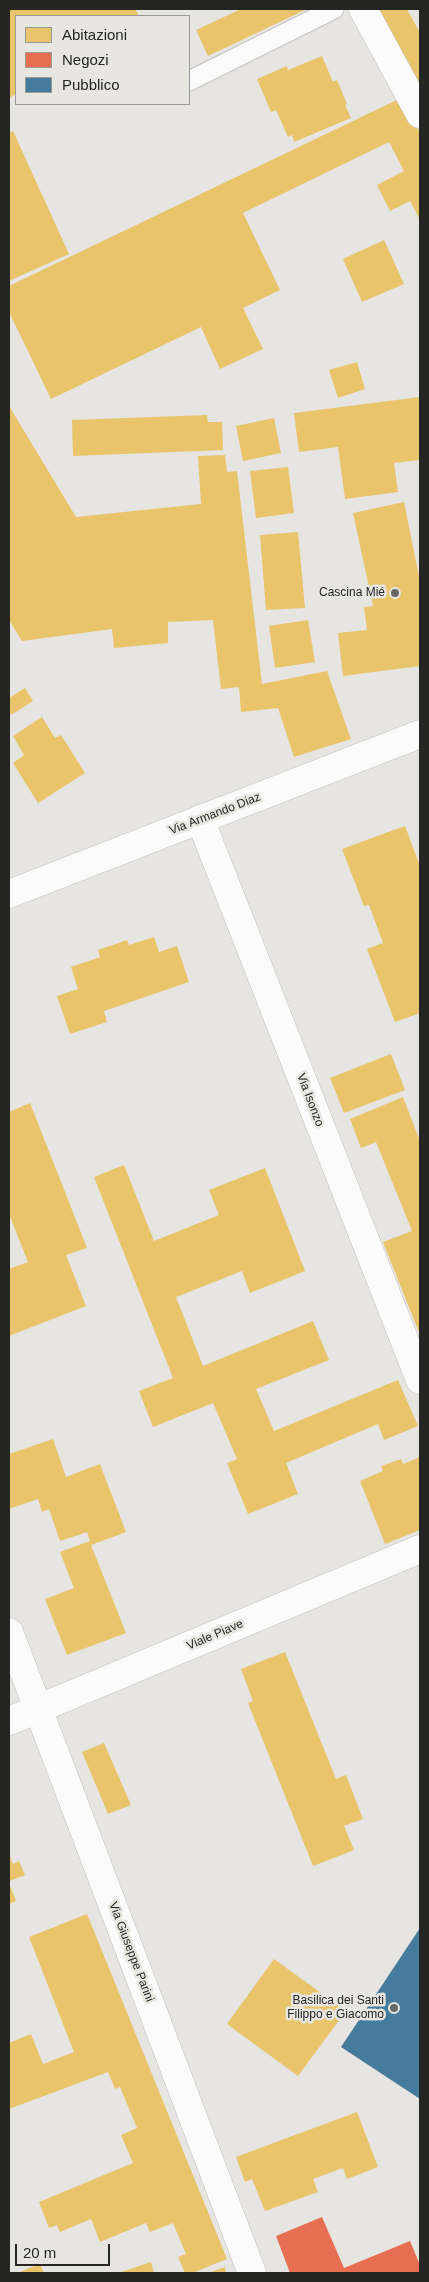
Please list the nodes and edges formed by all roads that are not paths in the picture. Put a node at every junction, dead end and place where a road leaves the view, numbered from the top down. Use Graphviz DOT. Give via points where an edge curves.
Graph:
graph roads {
  1 [pos="334,9"];
  2 [pos="363,9"];
  3 [pos="190,81"];
  4 [pos="420,114"];
  5 [pos="420,734"];
  6 [pos="200,820"];
  7 [pos="9,894"];
  8 [pos="420,1380"];
  9 [pos="420,1549"];
  10 [pos="9,1632"];
  11 [pos="39,1709"];
  12 [pos="9,1721"];
  13 [pos="252,2273"];
  1 -- 3 [label="lane"];
  2 -- 4 [label="street"];
  5 -- 6 [label="street, Via Armando Diaz"];
  6 -- 7 [label="street, Via Armando Diaz"];
  6 -- 8 [label="street, Via Isonzo"];
  9 -- 11 [label="street, Viale Piave"];
  10 -- 11 [label="street, Via Giuseppe Parini"];
  11 -- 12 [label="street, Viale Piave"];
  11 -- 13 [label="street, Via Giuseppe Parini"];
}
